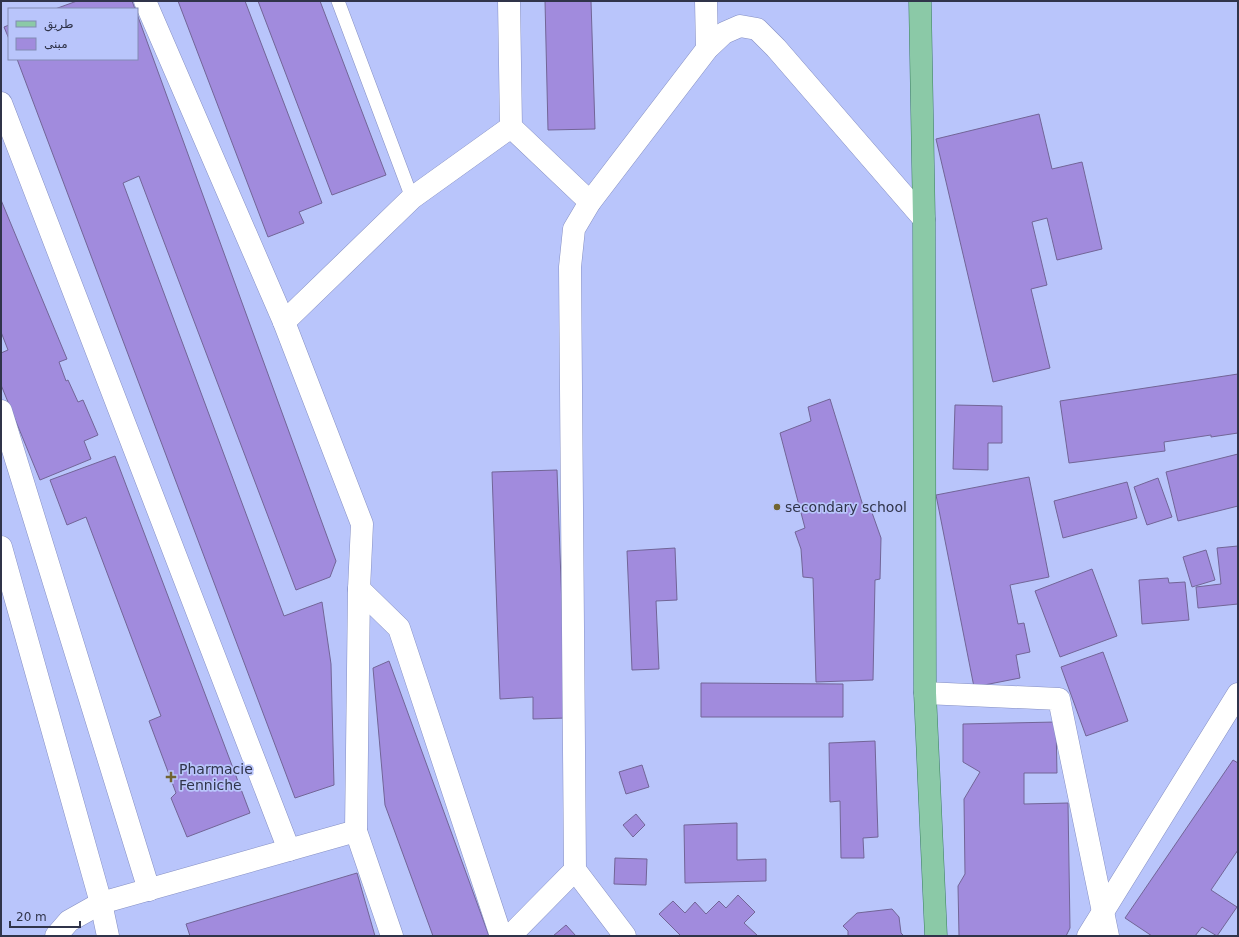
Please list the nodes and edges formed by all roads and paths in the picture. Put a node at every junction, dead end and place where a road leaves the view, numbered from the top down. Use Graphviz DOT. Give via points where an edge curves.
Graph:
graph roads {
  1 [pos="145,1"];
  2 [pos="338,1"];
  3 [pos="509,1"];
  4 [pos="706,1"];
  5 [pos="920,1"];
  6 [pos="707,49"];
  7 [pos="1,103"];
  8 [pos="511,127"];
  9 [pos="412,198"];
  10 [pos="590,202"];
  11 [pos="924,219"];
  12 [pos="284,322"];
  13 [pos="1,411"];
  14 [pos="1,547"];
  15 [pos="359,589"];
  16 [pos="925,693"];
  17 [pos="1238,694"];
  18 [pos="356,831"];
  19 [pos="289,850"];
  20 [pos="575,870"];
  21 [pos="149,890"];
  22 [pos="101,903"];
  23 [pos="1102,914"];
  24 [pos="56,936"];
  25 [pos="108,936"];
  26 [pos="392,936"];
  27 [pos="501,936"];
  28 [pos="510,936"];
  29 [pos="625,936"];
  30 [pos="936,936"];
  31 [pos="1088,936"];
  32 [pos="1108,936"];
  1 -- 12 [label="street"];
  2 -- 9 [label="lane"];
  3 -- 8 [label="street"];
  4 -- 6 [label="street"];
  5 -- 11 [label="main road"];
  6 -- 10 [label="street"];
  6 -- 11 [label="street" via="724,33 740,26 757,29"];
  7 -- 19 [label="street"];
  8 -- 9 [label="street"];
  8 -- 10 [label="street"];
  9 -- 12 [label="street"];
  10 -- 20 [label="street" via="574,229 570,267"];
  11 -- 16 [label="main road"];
  12 -- 15 [label="street" via="362,524"];
  13 -- 21 [label="street"];
  14 -- 22 [label="street"];
  15 -- 18 [label="street"];
  15 -- 27 [label="street" via="399,628"];
  16 -- 23 [label="street" via="1059,699"];
  16 -- 30 [label="main road"];
  17 -- 23 [label="street"];
  18 -- 19 [label="street"];
  18 -- 26 [label="street"];
  19 -- 21 [label="street"];
  20 -- 28 [label="street"];
  20 -- 29 [label="street"];
  21 -- 22 [label="street"];
  22 -- 24 [label="street" via="69,922"];
  22 -- 25 [label="street"];
  23 -- 31 [label="street"];
  23 -- 32 [label="street"];
}
